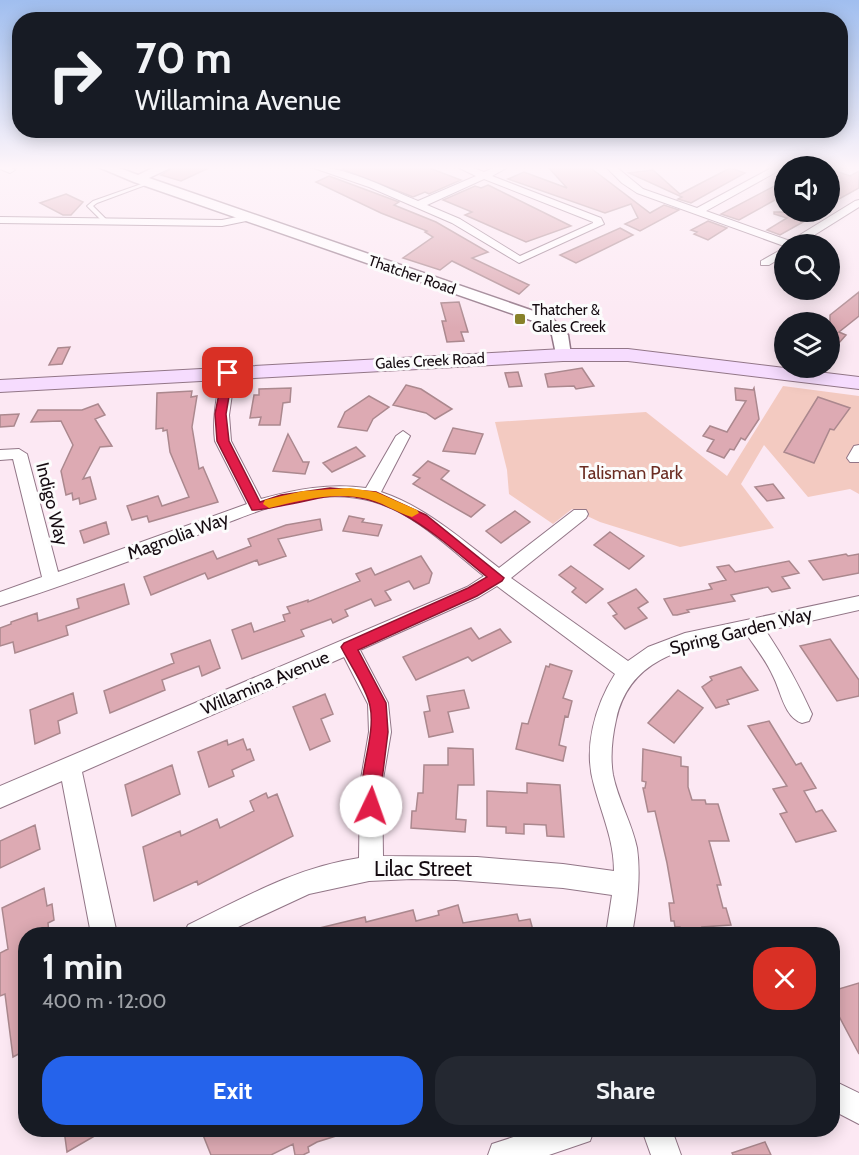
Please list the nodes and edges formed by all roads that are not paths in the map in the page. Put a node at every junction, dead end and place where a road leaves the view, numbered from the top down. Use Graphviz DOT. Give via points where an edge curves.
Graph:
graph roads {
  1 [pos="0,220"];
  2 [pos="237,220"];
  3 [pos="253,220"];
  4 [pos="452,220"];
  5 [pos="594,220"];
  6 [pos="720,220"];
  7 [pos="832,220"];
  8 [pos="105,221"];
  9 [pos="809,234"];
  10 [pos="774,239"];
  11 [pos="774,257"];
  12 [pos="765,263"];
  13 [pos="562,355"];
  14 [pos="228,373"];
  15 [pos="859,383"];
  16 [pos="0,386"];
  17 [pos="403,436"];
  18 [pos="0,455"];
  19 [pos="371,495"];
  20 [pos="257,507"];
  21 [pos="580,514"];
  22 [pos="497,578"];
  23 [pos="52,582"];
  24 [pos="0,599"];
  25 [pos="859,603"];
  26 [pos="752,626"];
  27 [pos="349,647"];
  28 [pos="628,672"];
  29 [pos="802,714"];
  30 [pos="70,768"];
  31 [pos="0,797"];
  32 [pos="371,867"];
  33 [pos="626,886"];
  34 [pos="103,927"];
  35 [pos="211,927"];
  36 [pos="620,927"];
  37 [pos="840,1098"];
  38 [pos="859,1109"];
  39 [pos="558,1137"];
  40 [pos="660,1137"];
  41 [pos="503,1155"];
  42 [pos="666,1155"];
  1 -- 8 [label="street"];
  2 -- 8 [label="street"];
  3 -- 13 [label="street, Thatcher Road" via="545,320 561,334"];
  4 -- 5 [label="street" via="519,260 597,226 599,222"];
  6 -- 10 [label="street"];
  7 -- 9 [label="street"];
  11 -- 12 [label="street"];
  13 -- 14 [label="main road, Gales Creek Road"];
  13 -- 15 [label="main road, Gales Creek Road" via="640,357"];
  14 -- 16 [label="main road, Gales Creek Road"];
  14 -- 20 [label="street" via="220,414 223,441"];
  17 -- 19 [label="street"];
  18 -- 23 [label="street, Indigo Way" via="19,454"];
  19 -- 20 [label="street, Magnolia Way" via="330,492"];
  19 -- 22 [label="street, Magnolia Way" via="421,518"];
  20 -- 23 [label="street, Magnolia Way"];
  21 -- 22 [label="street, Willamina Avenue"];
  22 -- 27 [label="street, Willamina Avenue"];
  22 -- 28 [label="street, Magnolia Way"];
  23 -- 24 [label="street, Magnolia Way"];
  25 -- 26 [label="street, Spring Garden Way"];
  26 -- 28 [label="street, Spring Garden Way" via="656,652"];
  26 -- 29 [label="street" via="782,672"];
  27 -- 30 [label="street, Willamina Avenue"];
  27 -- 32 [label="street" via="378,703 380,732 371,785"];
  28 -- 33 [label="street" via="612,698 601,765 607,796 623,839"];
  30 -- 31 [label="street, Willamina Avenue"];
  30 -- 34 [label="street"];
  32 -- 33 [label="street, Lilac Street" via="417,865 577,876"];
  32 -- 35 [label="street, Lilac Street" via="290,889"];
  33 -- 36 [label="street"];
  37 -- 38 [label="street"];
  39 -- 41 [label="street"];
  40 -- 42 [label="street"];
}
